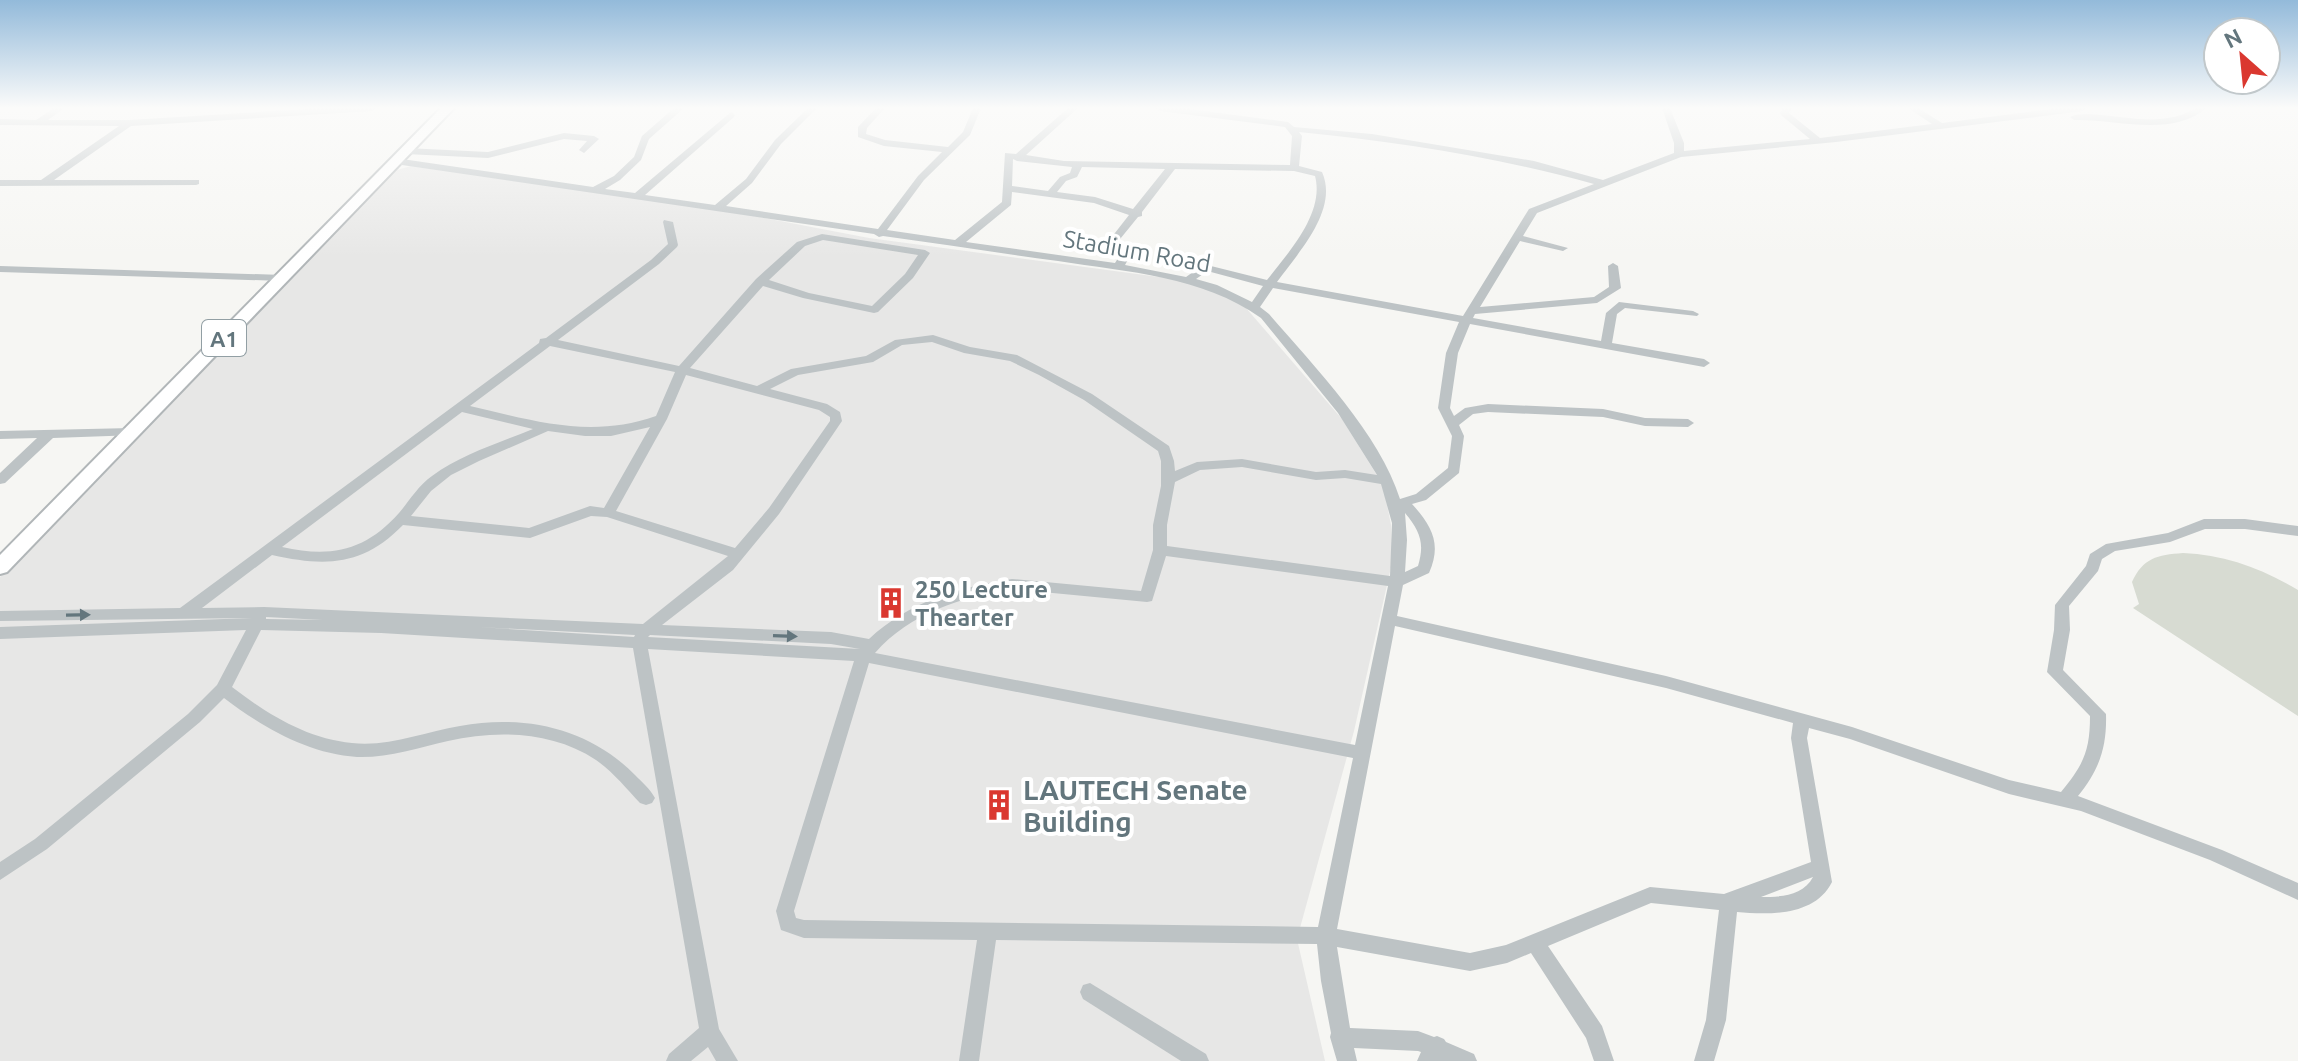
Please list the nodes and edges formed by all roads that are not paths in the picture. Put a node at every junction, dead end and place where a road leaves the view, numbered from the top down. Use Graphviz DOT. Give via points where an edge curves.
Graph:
graph roads {
  1 [pos="79,158"];
  2 [pos="399,158"];
  3 [pos="409,158"];
  4 [pos="638,158"];
  5 [pos="682,158"];
  6 [pos="766,158"];
  7 [pos="944,158"];
  8 [pos="1007,158"];
  9 [pos="1017,158"];
  10 [pos="1294,158"];
  11 [pos="1495,158"];
  12 [pos="1669,158"];
  13 [pos="1078,164"];
  14 [pos="1173,165"];
  15 [pos="1294,168"];
  16 [pos="44,182"];
  17 [pos="196,182"];
  18 [pos="1599,182"];
  19 [pos="0,183"];
  20 [pos="1009,189"];
  21 [pos="595,190"];
  22 [pos="1050,195"];
  23 [pos="638,196"];
  24 [pos="719,207"];
  25 [pos="1138,214"];
  26 [pos="668,222"];
  27 [pos="879,234"];
  28 [pos="1516,237"];
  29 [pos="957,244"];
  30 [pos="1563,248"];
  31 [pos="1613,266"];
  32 [pos="1118,267"];
  33 [pos="0,269"];
  34 [pos="283,278"];
  35 [pos="1188,280"];
  36 [pos="760,281"];
  37 [pos="1268,284"];
  38 [pos="1606,295"];
  39 [pos="1623,304"];
  40 [pos="1254,307"];
  41 [pos="1693,314"];
  42 [pos="1469,315"];
  43 [pos="544,341"];
  44 [pos="1606,345"];
  45 [pos="1704,363"];
  46 [pos="682,370"];
  47 [pos="757,391"];
  48 [pos="458,407"];
  49 [pos="661,419"];
  50 [pos="1454,422"];
  51 [pos="1688,423"];
  52 [pos="547,427"];
  53 [pos="132,432"];
  54 [pos="49,434"];
  55 [pos="0,435"];
  56 [pos="0,480"];
  57 [pos="1168,480"];
  58 [pos="1387,481"];
  59 [pos="1399,505"];
  60 [pos="608,513"];
  61 [pos="400,520"];
  62 [pos="2298,531"];
  63 [pos="269,549"];
  64 [pos="1160,550"];
  65 [pos="735,553"];
  66 [pos="0,567"];
  67 [pos="1396,582"];
  68 [pos="185,612"];
  69 [pos="0,616"];
  70 [pos="260,618"];
  71 [pos="1388,619"];
  72 [pos="168,626"];
  73 [pos="0,633"];
  74 [pos="641,636"];
  75 [pos="867,651"];
  76 [pos="223,689"];
  77 [pos="1802,719"];
  78 [pos="1360,753"];
  79 [pos="646,798"];
  80 [pos="2065,799"];
  81 [pos="1820,867"];
  82 [pos="0,872"];
  83 [pos="2298,892"];
  84 [pos="1729,900"];
  85 [pos="988,933"];
  86 [pos="1326,936"];
  87 [pos="1535,943"];
  88 [pos="1090,992"];
  89 [pos="710,1032"];
  90 [pos="1340,1037"];
  91 [pos="1432,1054"];
  92 [pos="676,1061"];
  93 [pos="728,1061"];
  94 [pos="969,1061"];
  95 [pos="1199,1061"];
  96 [pos="1347,1061"];
  97 [pos="1467,1061"];
  98 [pos="1604,1061"];
  99 [pos="1704,1061"];
  1 -- 16 [label="street"];
  2 -- 34 [label="highway, A1"];
  3 -- 21 [label="street, Stadium Road"];
  4 -- 21 [label="street"];
  5 -- 23 [label="street"];
  6 -- 24 [label="street"];
  7 -- 27 [label="street" via="921,178"];
  8 -- 20 [label="street"];
  9 -- 13 [label="street"];
  10 -- 15 [label="street"];
  11 -- 18 [label="street"];
  12 -- 18 [label="street"];
  13 -- 14 [label="street"];
  13 -- 22 [label="street" via="1074,175"];
  14 -- 15 [label="street"];
  14 -- 25 [label="street"];
  15 -- 37 [label="street" via="1322,177 1317,216"];
  16 -- 17 [label="street"];
  16 -- 19 [label="street"];
  18 -- 28 [label="street" via="1533,211"];
  20 -- 22 [label="street"];
  20 -- 29 [label="street" via="1006,205"];
  21 -- 23 [label="street, Stadium Road"];
  22 -- 25 [label="street" via="1095,200"];
  23 -- 24 [label="street, Stadium Road"];
  24 -- 27 [label="street, Stadium Road"];
  25 -- 32 [label="street" via="1109,247 1126,254"];
  26 -- 43 [label="street" via="673,245"];
  27 -- 29 [label="street, Stadium Road"];
  28 -- 30 [label="street"];
  28 -- 42 [label="street"];
  29 -- 32 [label="street, Stadium Road"];
  31 -- 38 [label="street" via="1615,288"];
  32 -- 35 [label="street, Stadium Road"];
  33 -- 34 [label="street"];
  34 -- 53 [label="highway, A1"];
  35 -- 37 [label="street" via="1211,269"];
  35 -- 40 [label="street, Stadium Road" via="1222,288"];
  36 -- 36 [label="street" via="874,310 925,253 822,237 801,244"];
  36 -- 46 [label="street"];
  37 -- 40 [label="street"];
  37 -- 42 [label="street"];
  38 -- 39 [label="street"];
  38 -- 42 [label="street"];
  39 -- 41 [label="street"];
  39 -- 44 [label="street" via="1612,313"];
  40 -- 58 [label="street, Stadium Road" via="1361,438"];
  42 -- 44 [label="street"];
  42 -- 50 [label="street" via="1452,353 1444,397 1444,408"];
  43 -- 46 [label="street"];
  43 -- 48 [label="street"];
  44 -- 45 [label="street"];
  46 -- 47 [label="street"];
  46 -- 49 [label="street"];
  47 -- 57 [label="street" via="795,372 869,359 899,342 933,338 1013,358 1088,397 1164,449"];
  47 -- 65 [label="street" via="832,411 836,421 774,511"];
  48 -- 52 [label="street"];
  48 -- 63 [label="street"];
  49 -- 52 [label="street" via="623,432"];
  49 -- 60 [label="street"];
  50 -- 51 [label="street" via="1469,411 1488,408"];
  50 -- 59 [label="street" via="1454,470 1421,497"];
  52 -- 61 [label="street" via="434,480"];
  53 -- 54 [label="street"];
  53 -- 66 [label="highway, A1"];
  54 -- 55 [label="street"];
  54 -- 56 [label="street"];
  57 -- 58 [label="street" via="1197,466 1242,463"];
  57 -- 64 [label="street" via="1158,530"];
  58 -- 59 [label="street, Stadium Road"];
  59 -- 67 [label="street, Stadium Road"];
  59 -- 67 [label="street" via="1428,532 1430,550 1424,569"];
  60 -- 61 [label="street" via="590,511 530,533"];
  60 -- 65 [label="street"];
  61 -- 63 [label="street" via="367,547 332,559"];
  62 -- 80 [label="street" via="2204,524 2170,537 2111,547 2095,557 2093,567 2062,605 2055,672 2098,714 2100,749"];
  63 -- 68 [label="street"];
  64 -- 67 [label="street"];
  64 -- 75 [label="street" via="1147,597 1012,584 991,587 928,608"];
  65 -- 74 [label="street" via="728,566"];
  67 -- 71 [label="street, Stadium Road"];
  69 -- 68 [label="street, one-way"];
  68 -- 70 [label="street"];
  68 -- 72 [label="street"];
  70 -- 72 [label="street"];
  70 -- 74 [label="street"];
  70 -- 76 [label="street"];
  71 -- 77 [label="street" via="1666,682"];
  71 -- 78 [label="street, Stadium Road"];
  72 -- 73 [label="street"];
  74 -- 75 [label="street"];
  74 -- 89 [label="street"];
  75 -- 78 [label="street"];
  75 -- 85 [label="street" via="785,911 788,924 804,929"];
  76 -- 79 [label="street" via="272,723 315,743 356,750 407,747 511,727 562,736 602,756"];
  76 -- 82 [label="street" via="126,776"];
  77 -- 80 [label="street" via="2009,787"];
  77 -- 81 [label="street" via="1799,738"];
  78 -- 86 [label="street, Stadium Road"];
  80 -- 83 [label="street"];
  81 -- 84 [label="street"];
  81 -- 84 [label="street" via="1823,882 1816,895 1804,901 1761,907"];
  84 -- 87 [label="street" via="1650,895"];
  84 -- 99 [label="street" via="1716,1020"];
  85 -- 86 [label="street"];
  85 -- 94 [label="street"];
  86 -- 87 [label="street" via="1470,962"];
  86 -- 90 [label="street, Stadium Road"];
  87 -- 98 [label="street" via="1595,1033"];
  88 -- 95 [label="street"];
  89 -- 92 [label="street"];
  89 -- 93 [label="street"];
  90 -- 91 [label="street" via="1418,1041"];
  90 -- 96 [label="street, Stadium Road"];
  91 -- 97 [label="street"];
}
